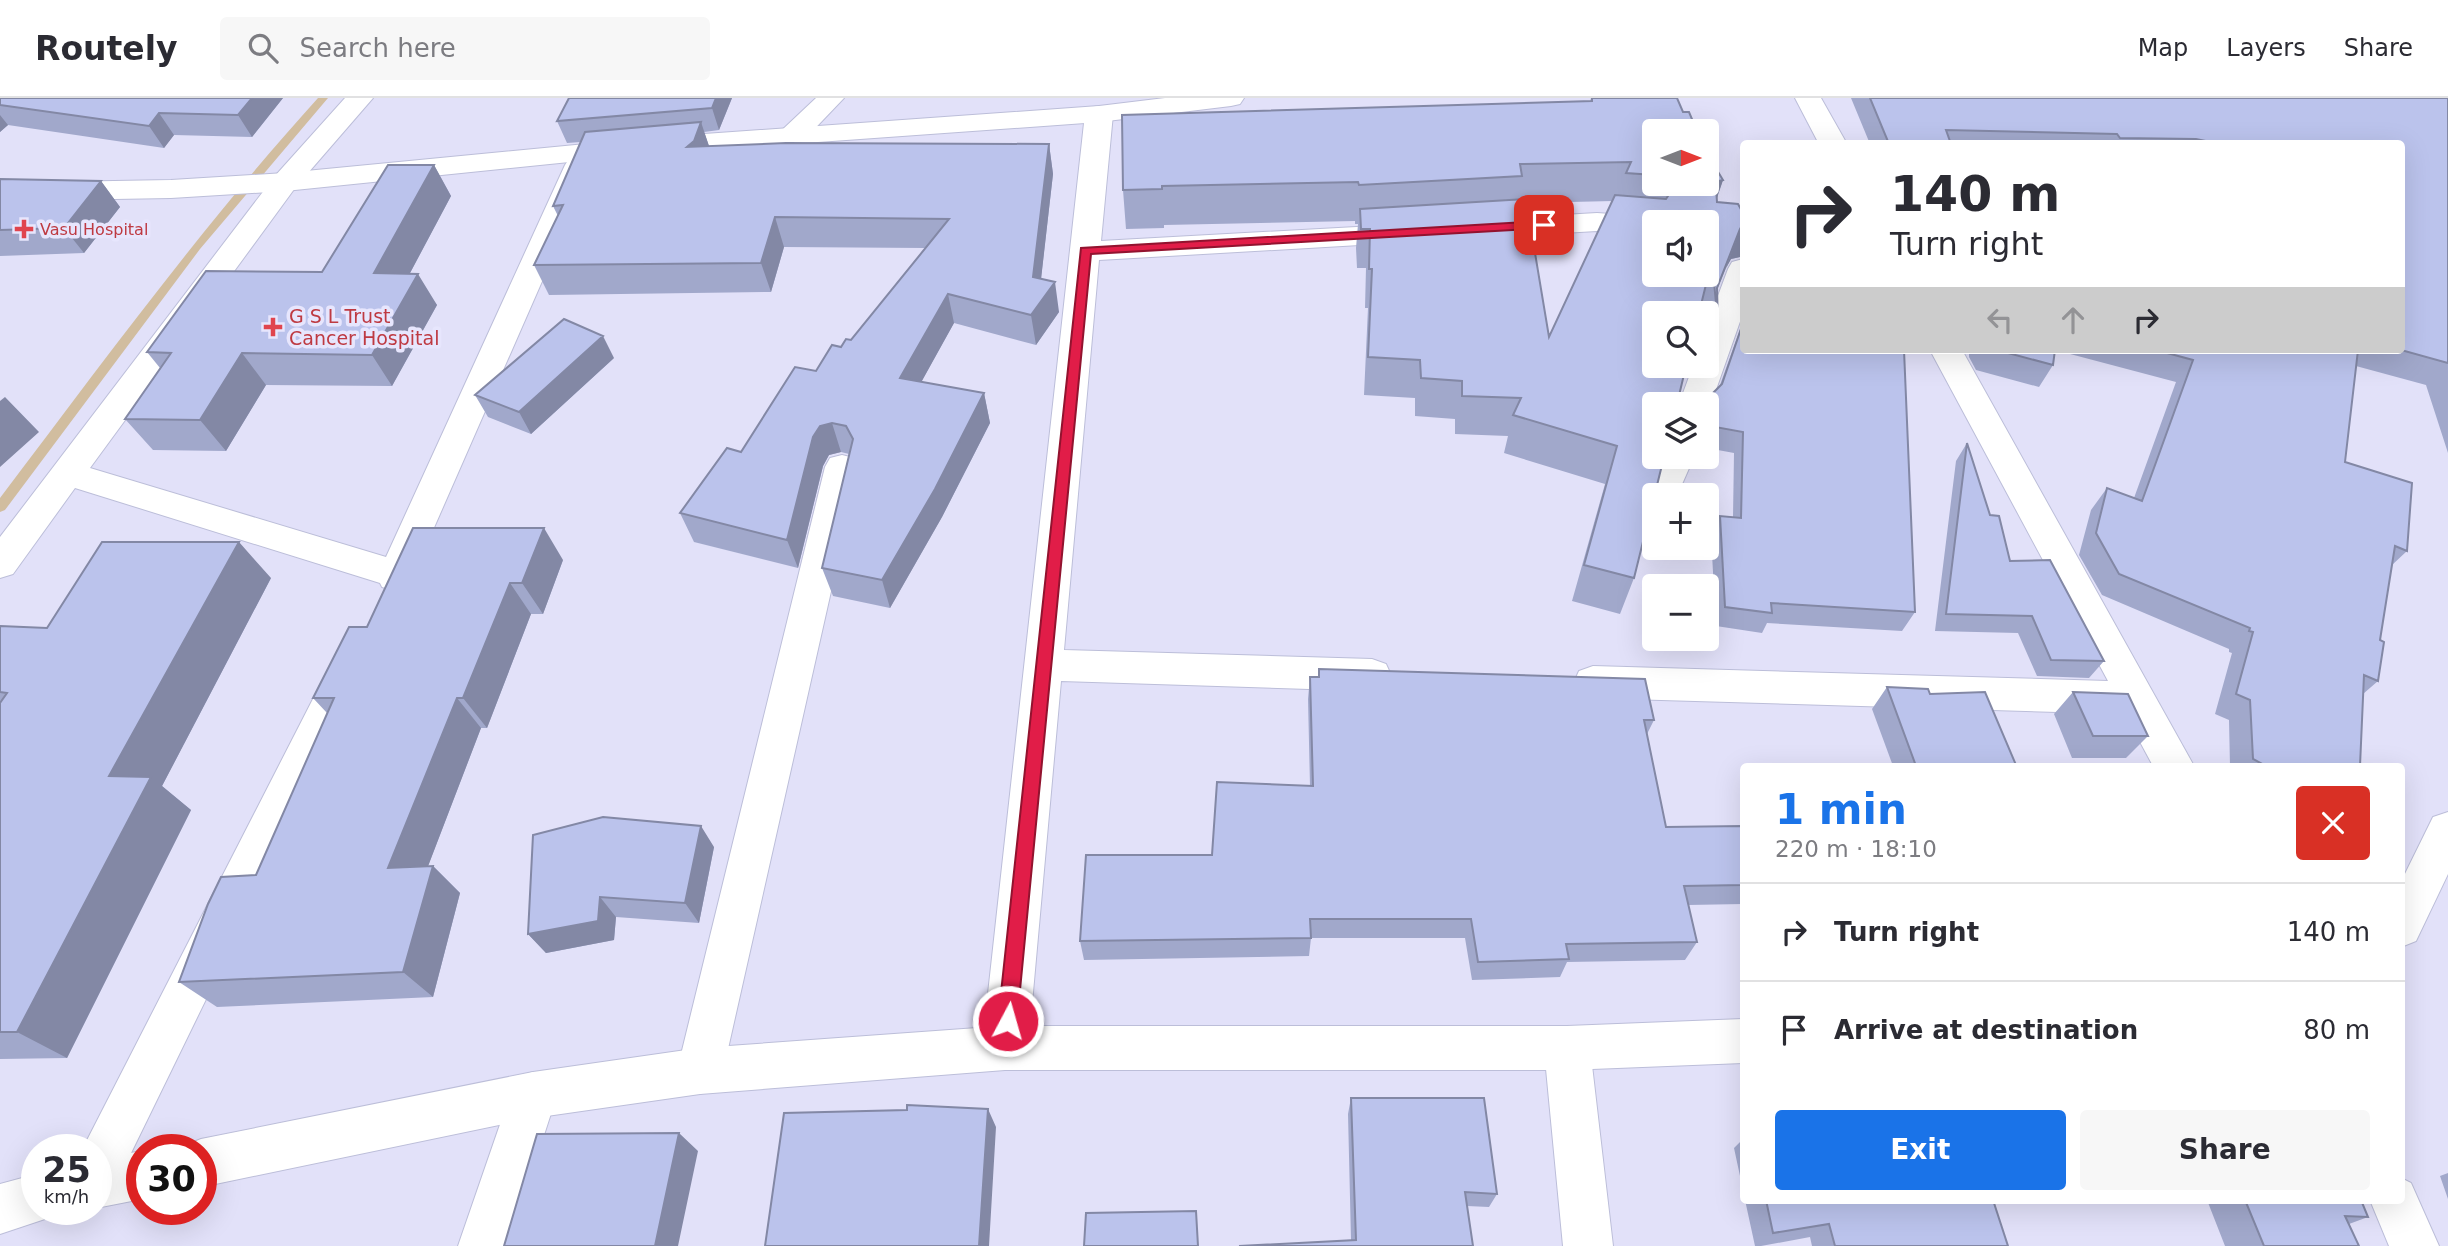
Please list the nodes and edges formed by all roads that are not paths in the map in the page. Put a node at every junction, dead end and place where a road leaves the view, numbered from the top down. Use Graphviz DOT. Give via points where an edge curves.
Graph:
graph roads {
  1 [pos="360,98"];
  2 [pos="831,98"];
  3 [pos="1231,98"];
  4 [pos="1808,98"];
  5 [pos="1099,114"];
  6 [pos="791,136"];
  7 [pos="1831,140"];
  8 [pos="585,152"];
  9 [pos="285,182"];
  10 [pos="0,192"];
  11 [pos="1642,225"];
  12 [pos="1085,251"];
  13 [pos="1740,277"];
  14 [pos="1948,354"];
  15 [pos="1699,392"];
  16 [pos="842,467"];
  17 [pos="67,473"];
  18 [pos="15,521"];
  19 [pos="0,564"];
  20 [pos="396,574"];
  21 [pos="1043,665"];
  22 [pos="1403,676"];
  23 [pos="1555,680"];
  24 [pos="2136,698"];
  25 [pos="2172,763"];
  26 [pos="2448,831"];
  27 [pos="2405,919"];
  28 [pos="1740,1041"];
  29 [pos="1005,1048"];
  30 [pos="1567,1048"];
  31 [pos="700,1070"];
  32 [pos="533,1095"];
  33 [pos="112,1141"];
  34 [pos="217,1160"];
  35 [pos="21,1203"];
  36 [pos="2396,1204"];
  37 [pos="0,1209"];
  38 [pos="483,1246"];
  39 [pos="1588,1246"];
  40 [pos="2414,1246"];
  1 -- 9 [label="street"];
  2 -- 6 [label="street"];
  3 -- 5 [label="street"];
  4 -- 7 [label="street"];
  5 -- 6 [label="street"];
  5 -- 12 [label="street"];
  6 -- 8 [label="street"];
  8 -- 9 [label="street"];
  8 -- 20 [label="street"];
  9 -- 10 [label="street"];
  9 -- 17 [label="street"];
  11 -- 12 [label="street" via="1597,222"];
  12 -- 21 [label="street"];
  13 -- 15 [label="street"];
  14 -- 24 [label="street"];
  16 -- 31 [label="street"];
  17 -- 18 [label="street"];
  17 -- 20 [label="street"];
  18 -- 19 [label="street"];
  20 -- 33 [label="street"];
  21 -- 22 [label="street"];
  21 -- 29 [label="street"];
  23 -- 24 [label="street"];
  24 -- 25 [label="street"];
  26 -- 27 [label="street"];
  28 -- 30 [label="street"];
  29 -- 30 [label="street"];
  29 -- 31 [label="street"];
  30 -- 39 [label="street"];
  31 -- 32 [label="street"];
  32 -- 34 [label="street"];
  32 -- 38 [label="street"];
  35 -- 37 [label="street"];
  36 -- 40 [label="street"];
}
